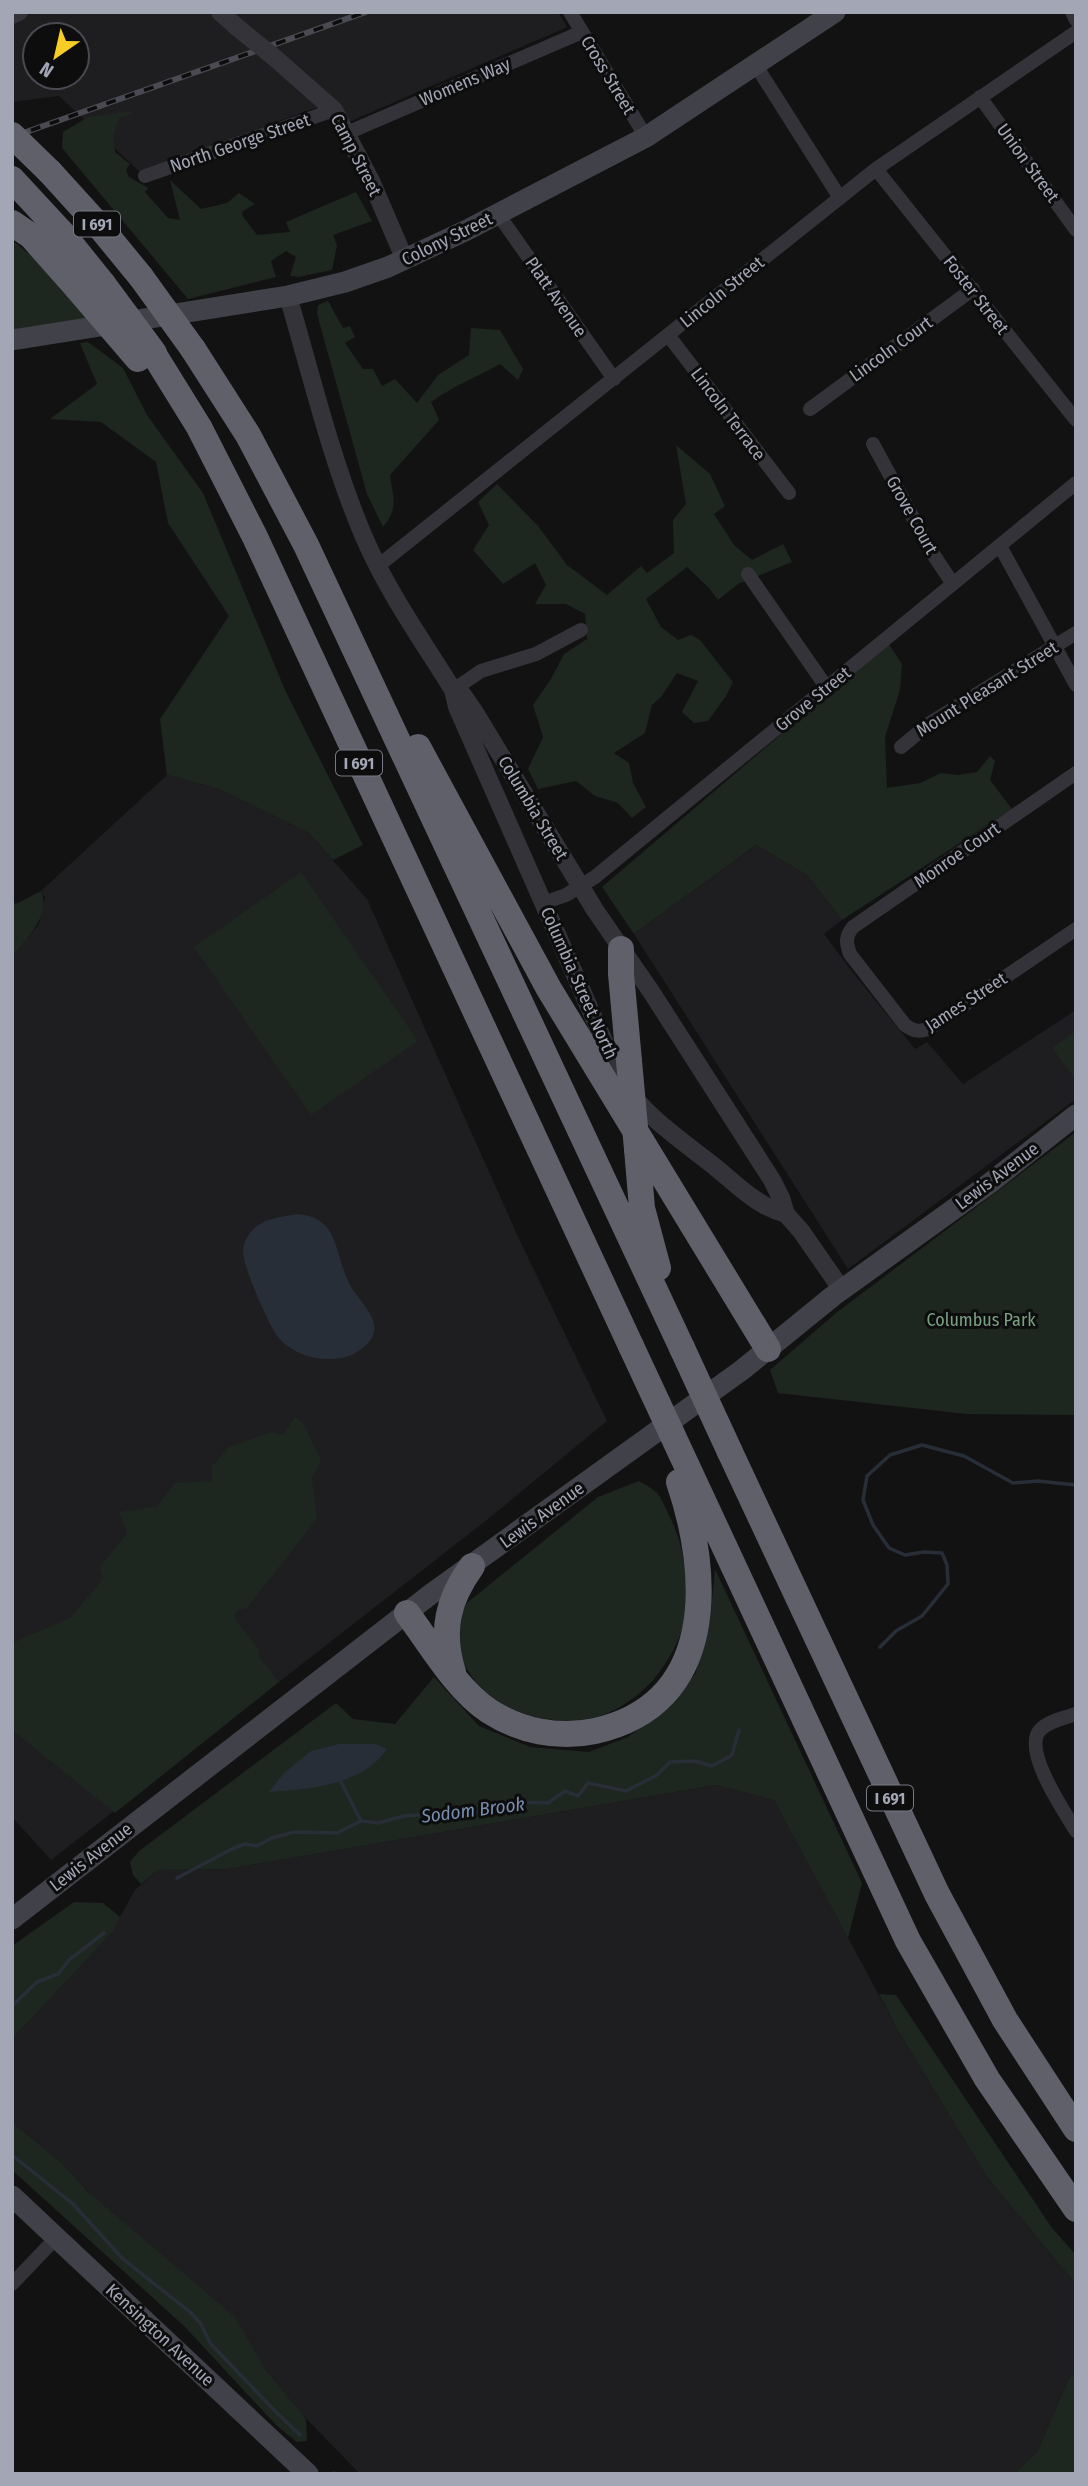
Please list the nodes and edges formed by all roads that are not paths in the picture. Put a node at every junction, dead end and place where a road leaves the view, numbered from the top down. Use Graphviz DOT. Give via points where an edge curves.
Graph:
graph roads {
  1 [pos="19,12"];
  2 [pos="220,12"];
  3 [pos="570,12"];
  4 [pos="835,12"];
  5 [pos="1072,12"];
  6 [pos="12,15"];
  7 [pos="1076,20"];
  8 [pos="582,32"];
  9 [pos="1076,32"];
  10 [pos="755,64"];
  11 [pos="980,97"];
  12 [pos="334,110"];
  13 [pos="347,133"];
  14 [pos="12,135"];
  15 [pos="646,138"];
  16 [pos="876,169"];
  17 [pos="145,176"];
  18 [pos="15,181"];
  19 [pos="840,198"];
  20 [pos="498,214"];
  21 [pos="12,223"];
  22 [pos="1076,230"];
  23 [pos="405,260"];
  24 [pos="973,289"];
  25 [pos="288,296"];
  26 [pos="668,335"];
  27 [pos="12,340"];
  28 [pos="146,357"];
  29 [pos="614,379"];
  30 [pos="810,409"];
  31 [pos="1076,420"];
  32 [pos="873,444"];
  33 [pos="1076,483"];
  34 [pos="789,493"];
  35 [pos="1000,546"];
  36 [pos="378,566"];
  37 [pos="748,574"];
  38 [pos="953,584"];
  39 [pos="344,628"];
  40 [pos="581,630"];
  41 [pos="1076,633"];
  42 [pos="1054,646"];
  43 [pos="1076,685"];
  44 [pos="827,688"];
  45 [pos="453,690"];
  46 [pos="901,747"];
  47 [pos="1076,773"];
  48 [pos="581,887"];
  49 [pos="543,902"];
  50 [pos="1076,929"];
  51 [pos="846,943"];
  52 [pos="621,949"];
  53 [pos="1076,1115"];
  54 [pos="786,1214"];
  55 [pos="842,1290"];
  56 [pos="680,1341"];
  57 [pos="768,1349"];
  58 [pos="687,1484"];
  59 [pos="472,1566"];
  60 [pos="407,1613"];
  61 [pos="455,1676"];
  62 [pos="1076,1714"];
  63 [pos="1076,1831"];
  64 [pos="12,1919"];
  65 [pos="1076,2129"];
  66 [pos="12,2196"];
  67 [pos="1076,2209"];
  68 [pos="57,2238"];
  69 [pos="12,2284"];
  70 [pos="308,2474"];
  1 -- 6 [label="street"];
  2 -- 12 [label="street, Camp Street, bridge"];
  3 -- 8 [label="street, Cross Street"];
  4 -- 10 [label="main road, Colony Street"];
  5 -- 7 [label="street"];
  8 -- 13 [label="street, Womens Way"];
  8 -- 15 [label="street, Cross Street"];
  9 -- 11 [label="street, Lincoln Street"];
  10 -- 15 [label="main road, Colony Street"];
  10 -- 19 [label="street"];
  11 -- 16 [label="street, Lincoln Street"];
  11 -- 22 [label="street, Union Street"];
  12 -- 13 [label="street, Camp Street"];
  12 -- 17 [label="street, North George Street"];
  13 -- 23 [label="street, Camp Street"];
  14 -- 39 [label="highway, I 691, bridge" via="100,227 193,349 271,476"];
  15 -- 20 [label="main road, Colony Street"];
  16 -- 19 [label="street, Lincoln Street"];
  16 -- 24 [label="street, Foster Street"];
  18 -- 28 [label="highway, I 691, bridge" via="103,284"];
  19 -- 26 [label="street, Lincoln Street"];
  20 -- 23 [label="main road, Colony Street"];
  20 -- 29 [label="street, Platt Avenue"];
  21 -- 28 [label="highway, bridge" via="31,236"];
  23 -- 25 [label="main road, Colony Street"];
  24 -- 30 [label="street, Lincoln Court"];
  24 -- 31 [label="street, Foster Street"];
  25 -- 27 [label="main road, Colony Street"];
  25 -- 36 [label="street, Columbia Street" via="344,483"];
  26 -- 29 [label="street, Lincoln Street"];
  26 -- 34 [label="street, Lincoln Terrace"];
  28 -- 58 [label="highway, I 691, bridge" via="191,412 272,571 672,1434 669,1455"];
  29 -- 36 [label="street, Lincoln Street"];
  32 -- 38 [label="street, Grove Court"];
  33 -- 35 [label="street, Grove Street"];
  35 -- 38 [label="street, Grove Street"];
  35 -- 42 [label="street"];
  36 -- 45 [label="street, Columbia Street"];
  37 -- 44 [label="street"];
  38 -- 44 [label="street, Grove Street"];
  39 -- 56 [label="highway, I 691"];
  39 -- 57 [label="highway" via="370,654 549,989"];
  40 -- 45 [label="street" via="536,654 481,671"];
  41 -- 42 [label="street, Mount Pleasant Street"];
  42 -- 43 [label="street"];
  42 -- 46 [label="street, Mount Pleasant Street" via="930,723"];
  44 -- 48 [label="street, Grove Street"];
  45 -- 48 [label="street, Columbia Street" via="465,697"];
  45 -- 49 [label="street, Columbia Street North"];
  47 -- 51 [label="street, Monroe Court" via="853,927"];
  48 -- 49 [label="street, Grove Street"];
  48 -- 52 [label="street, Columbia Street"];
  49 -- 54 [label="street, Columbia Street North" via="632,1095 761,1203"];
  50 -- 51 [label="street, James Street" via="921,1032 905,1025"];
  52 -- 54 [label="street, Columbia Street" via="772,1180"];
  52 -- 56 [label="highway, bridge" via="642,1208 658,1268 679,1320"];
  53 -- 55 [label="main road, Lewis Avenue"];
  54 -- 55 [label="street, Columbia Street"];
  55 -- 57 [label="main road, Lewis Avenue"];
  56 -- 65 [label="highway, I 691, bridge" via="942,1905 1004,2020"];
  57 -- 59 [label="main road, Lewis Avenue"];
  58 -- 61 [label="highway" via="699,1611 686,1662 657,1700 606,1729 547,1733 496,1715"];
  58 -- 67 [label="highway, I 691" via="919,1963 987,2079"];
  59 -- 60 [label="main road, Lewis Avenue"];
  59 -- 61 [label="highway" via="449,1612 447,1647"];
  60 -- 61 [label="highway"];
  60 -- 64 [label="main road, Lewis Avenue"];
  62 -- 63 [label="street" via="1049,1724 1035,1740 1039,1763"];
  66 -- 68 [label="main road, Kensington Avenue"];
  68 -- 69 [label="street"];
  68 -- 70 [label="main road, Kensington Avenue"];
}
